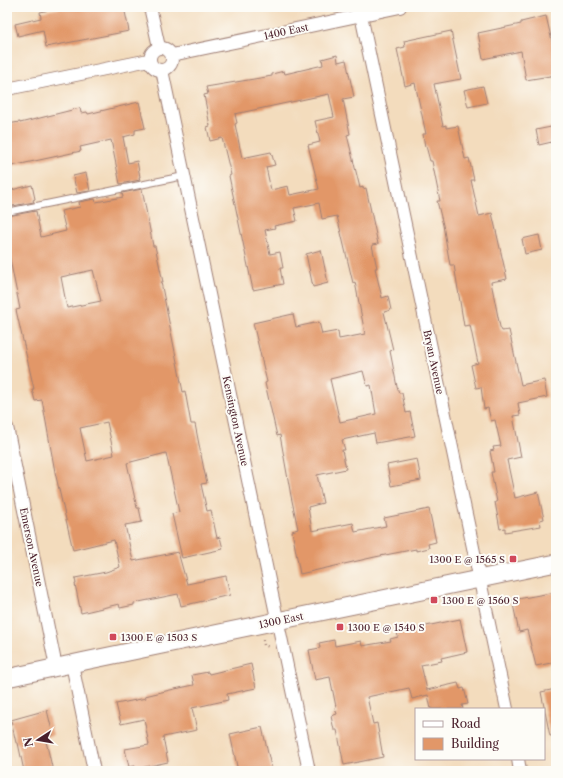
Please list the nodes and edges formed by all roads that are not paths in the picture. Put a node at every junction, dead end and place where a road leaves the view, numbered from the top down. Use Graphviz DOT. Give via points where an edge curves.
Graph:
graph roads {
  1 [pos="150,7"];
  2 [pos="400,7"];
  3 [pos="361,15"];
  4 [pos="159,47"];
  5 [pos="172,55"];
  6 [pos="149,60"];
  7 [pos="162,70"];
  8 [pos="7,89"];
  9 [pos="184,176"];
  10 [pos="7,212"];
  11 [pos="7,427"];
  12 [pos="556,563"];
  13 [pos="480,579"];
  14 [pos="277,621"];
  15 [pos="64,666"];
  16 [pos="7,678"];
  17 [pos="507,708"];
  18 [pos="518,760"];
  19 [pos="94,771"];
  20 [pos="309,771"];
  21 [pos="520,771"];
  1 -- 4 [label="street"];
  2 -- 3 [label="street, 1400 East"];
  3 -- 5 [label="street, 1400 East"];
  3 -- 13 [label="street, Bryan Avenue"];
  4 -- 5 [label="street" via="166,48"];
  4 -- 6 [label="street" via="150,53"];
  5 -- 7 [label="street" via="169,67"];
  6 -- 7 [label="street" via="152,67"];
  6 -- 8 [label="street"];
  7 -- 9 [label="street, Kensington Avenue"];
  9 -- 10 [label="lane"];
  9 -- 14 [label="street, Kensington Avenue"];
  11 -- 15 [label="street, Emerson Avenue"];
  12 -- 13 [label="main road, 1300 East"];
  13 -- 14 [label="main road, 1300 East"];
  13 -- 17 [label="street, Bryan Avenue"];
  14 -- 15 [label="main road, 1300 East"];
  14 -- 20 [label="street, Kensington Avenue"];
  15 -- 16 [label="main road, 1300 East"];
  15 -- 19 [label="street, Emerson Avenue"];
  18 -- 21 [label="street"];
}
